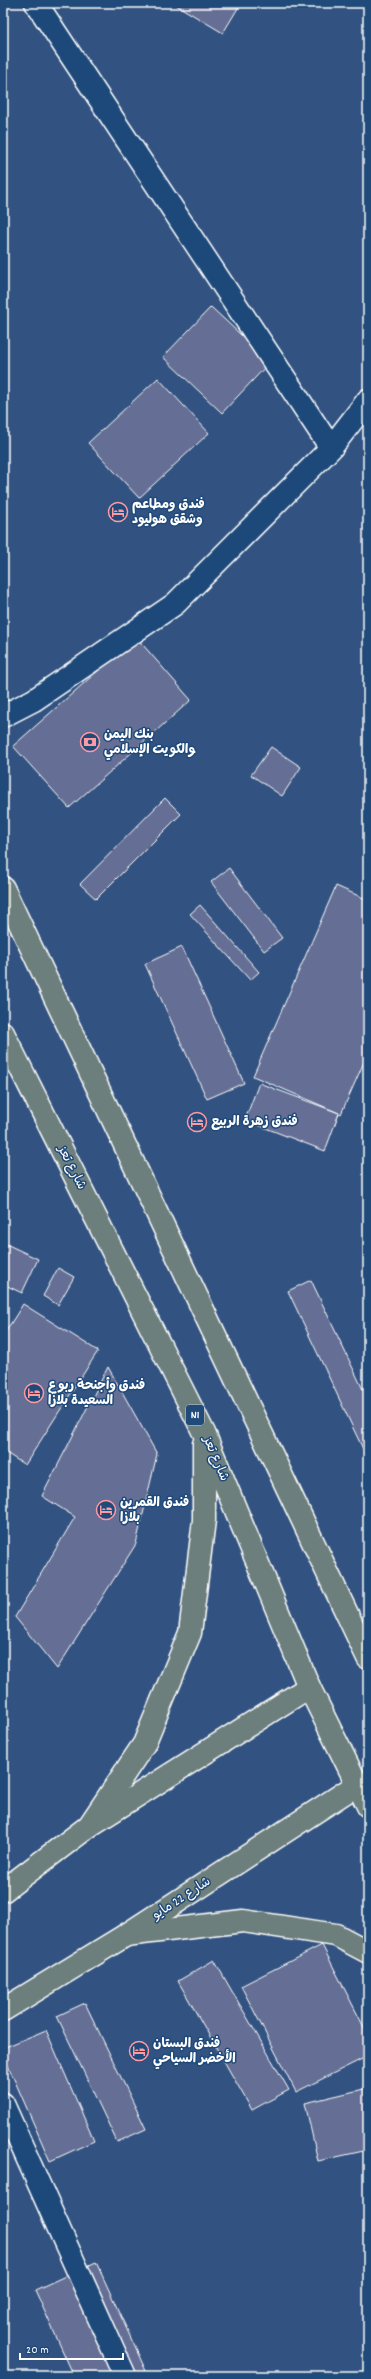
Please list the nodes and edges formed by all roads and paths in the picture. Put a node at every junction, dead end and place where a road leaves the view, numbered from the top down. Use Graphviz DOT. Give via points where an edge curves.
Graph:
graph roads {
  1 [pos="36,3"];
  2 [pos="368,400"];
  3 [pos="331,448"];
  4 [pos="3,716"];
  5 [pos="3,888"];
  6 [pos="3,1033"];
  7 [pos="204,1433"];
  8 [pos="368,1658"];
  9 [pos="309,1687"];
  10 [pos="358,1784"];
  11 [pos="368,1806"];
  12 [pos="89,1826"];
  13 [pos="3,1891"];
  14 [pos="126,1935"];
  15 [pos="368,1952"];
  16 [pos="3,2010"];
  17 [pos="3,2104"];
  18 [pos="125,2376"];
  1 -- 3 [label="street"];
  2 -- 3 [label="street"];
  3 -- 4 [label="street" via="175,604 34,700"];
  5 -- 8 [label="main road"];
  6 -- 7 [label="main road, شارع تعز / N1"];
  7 -- 9 [label="main road, شارع تعز / N1"];
  7 -- 12 [label="main road" via="204,1520 190,1633 144,1744"];
  9 -- 10 [label="main road, شارع تعز / N1"];
  9 -- 12 [label="main road"];
  10 -- 11 [label="main road, شارع تعز / N1"];
  10 -- 14 [label="main road, شارع 22 مايو"];
  12 -- 13 [label="main road"];
  14 -- 15 [label="main road" via="243,1921 336,1935"];
  14 -- 16 [label="main road, شارع 22 مايو"];
  17 -- 18 [label="street"];
}
